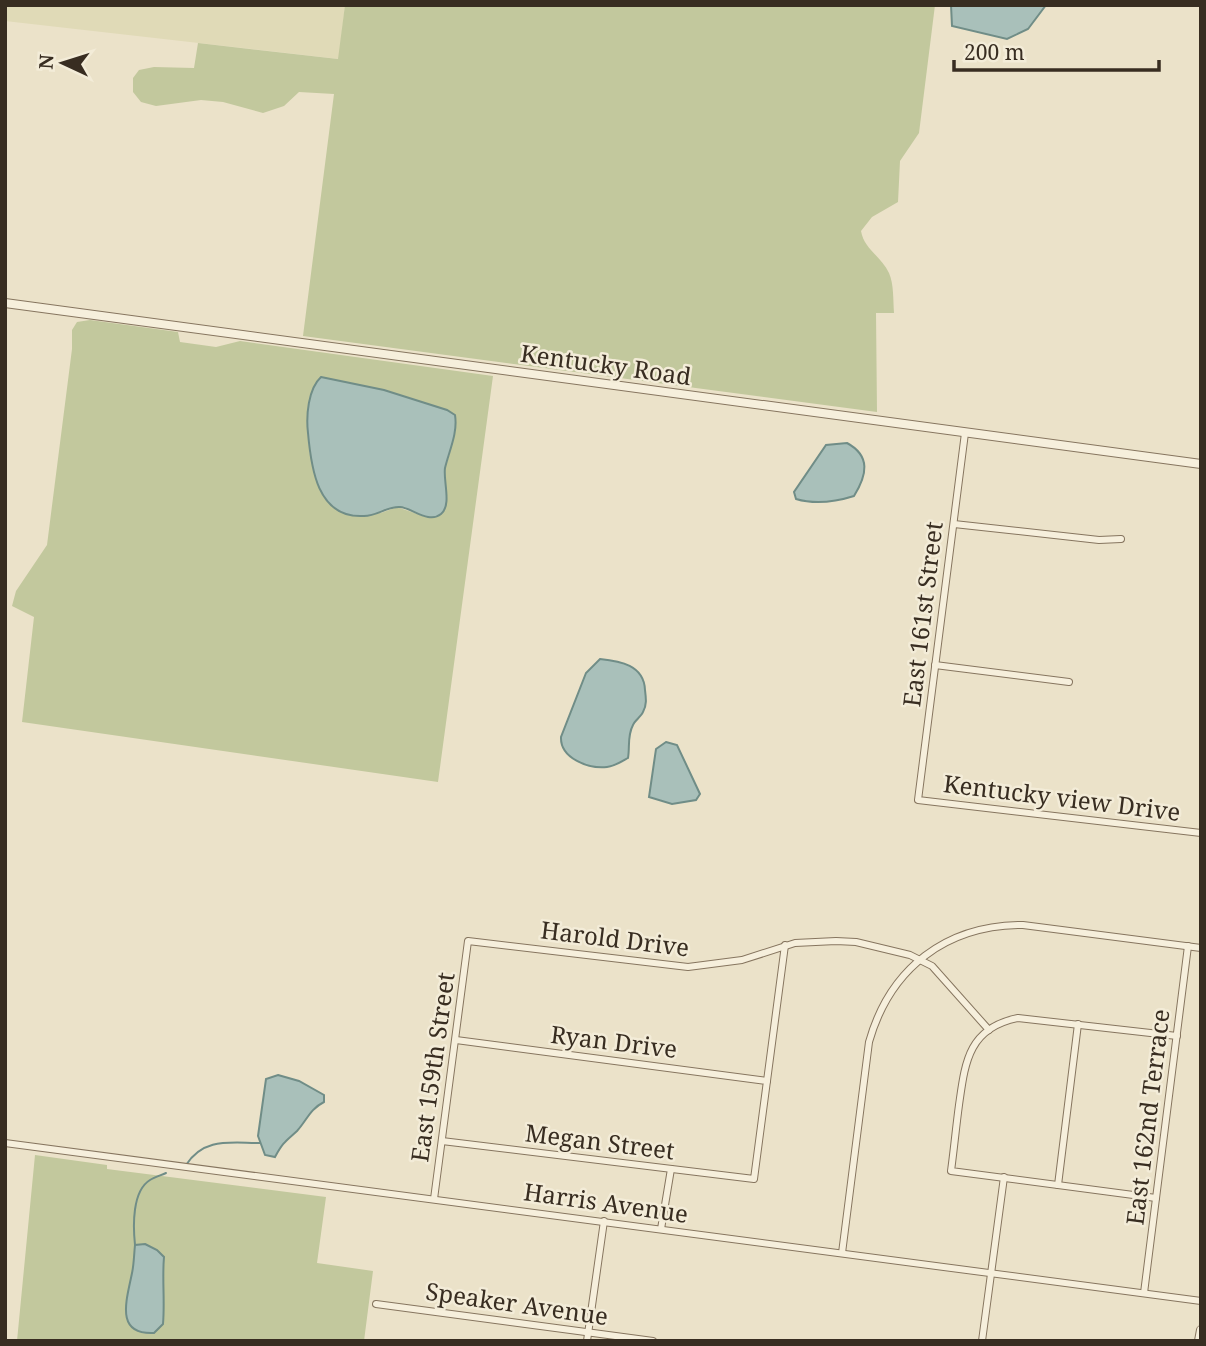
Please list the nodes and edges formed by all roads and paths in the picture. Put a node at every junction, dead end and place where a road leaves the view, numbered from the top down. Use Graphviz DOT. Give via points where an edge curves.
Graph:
graph roads {
  1 [pos="5,303"];
  2 [pos="965,433"];
  3 [pos="1201,464"];
  4 [pos="954,524"];
  5 [pos="1121,539"];
  6 [pos="935,665"];
  7 [pos="1069,682"];
  8 [pos="918,800"];
  9 [pos="1201,833"];
  10 [pos="468,941"];
  11 [pos="785,944"];
  12 [pos="1188,946"];
  13 [pos="1201,948"];
  14 [pos="920,959"];
  15 [pos="1078,1024"];
  16 [pos="989,1030"];
  17 [pos="1177,1036"];
  18 [pos="456,1040"];
  19 [pos="767,1081"];
  20 [pos="442,1142"];
  21 [pos="5,1143"];
  22 [pos="671,1169"];
  23 [pos="1004,1177"];
  24 [pos="1058,1185"];
  25 [pos="1156,1198"];
  26 [pos="434,1199"];
  27 [pos="604,1221"];
  28 [pos="661,1229"];
  29 [pos="842,1253"];
  30 [pos="991,1272"];
  31 [pos="1144,1293"];
  32 [pos="1201,1301"];
  33 [pos="376,1304"];
  34 [pos="1201,1330"];
  35 [pos="589,1332"];
  36 [pos="587,1341"];
  37 [pos="653,1341"];
  38 [pos="982,1341"];
  39 [pos="1199,1341"];
  1 -- 2 [label="street, Kentucky Road"];
  2 -- 3 [label="street, Kentucky Road"];
  2 -- 4 [label="street, East 161st Street"];
  4 -- 5 [label="street"];
  4 -- 6 [label="street, East 161st Street"];
  6 -- 7 [label="street"];
  6 -- 8 [label="street, East 161st Street"];
  8 -- 9 [label="street, Kentucky view Drive"];
  10 -- 11 [label="street, Harold Drive" via="688,967 742,960"];
  10 -- 18 [label="street, East 159th Street"];
  11 -- 14 [label="street, Harold Drive" via="856,942"];
  11 -- 19 [label="street"];
  12 -- 13 [label="street"];
  12 -- 14 [label="street" via="1007,925 958,936"];
  12 -- 17 [label="street, East 162nd Terrace"];
  14 -- 16 [label="street" via="942,974"];
  14 -- 29 [label="street" via="888,995 869,1042"];
  15 -- 16 [label="street" via="1018,1018"];
  15 -- 17 [label="street"];
  15 -- 24 [label="street"];
  16 -- 23 [label="street" via="971,1049 964,1068 951,1171"];
  17 -- 25 [label="street, East 162nd Terrace"];
  18 -- 19 [label="street, Ryan Drive"];
  18 -- 20 [label="street, East 159th Street"];
  19 -- 22 [label="street, Megan Street" via="754,1179"];
  20 -- 22 [label="street, Megan Street"];
  20 -- 26 [label="street, East 159th Street"];
  21 -- 26 [label="street, Harris Avenue"];
  22 -- 28 [label="street"];
  23 -- 24 [label="street"];
  23 -- 30 [label="street"];
  24 -- 25 [label="street"];
  25 -- 31 [label="street, East 162nd Terrace"];
  26 -- 27 [label="street, Harris Avenue"];
  27 -- 28 [label="street, Harris Avenue"];
  27 -- 35 [label="street"];
  28 -- 29 [label="street, Harris Avenue"];
  29 -- 30 [label="street, Harris Avenue"];
  30 -- 31 [label="street, Harris Avenue"];
  30 -- 38 [label="street"];
  31 -- 32 [label="street, Harris Avenue"];
  33 -- 35 [label="street, Speaker Avenue"];
  34 -- 39 [label="street"];
  35 -- 36 [label="street"];
  35 -- 37 [label="street, Speaker Avenue"];
}
